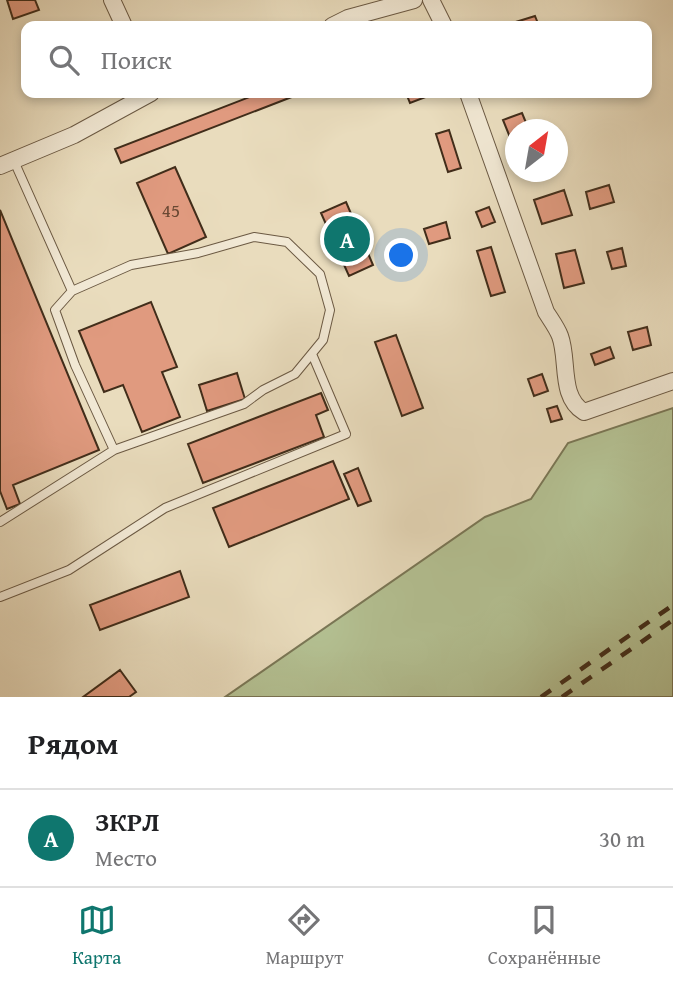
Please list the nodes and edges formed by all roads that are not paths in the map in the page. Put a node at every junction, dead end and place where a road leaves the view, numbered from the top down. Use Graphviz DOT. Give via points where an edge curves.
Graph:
graph roads {
  1 [pos="112,0"];
  2 [pos="414,0"];
  3 [pos="431,0"];
  4 [pos="122,21"];
  5 [pos="342,21"];
  6 [pos="442,21"];
  7 [pos="142,98"];
  8 [pos="470,98"];
  9 [pos="7,163"];
  10 [pos="72,291"];
  11 [pos="312,354"];
  12 [pos="673,382"];
  13 [pos="114,450"];
  14 [pos="0,522"];
  15 [pos="0,597"];
  1 -- 4 [label="street"];
  2 -- 5 [label="street"];
  3 -- 6 [label="street"];
  7 -- 9 [label="street" via="74,135"];
  8 -- 12 [label="street" via="546,312 561,337 575,407 584,412"];
  9 -- 10 [label="lane"];
  10 -- 11 [label="lane" via="131,265 254,237 287,242 320,274 330,310 323,340"];
  10 -- 13 [label="lane" via="55,310"];
  11 -- 13 [label="lane" via="295,374 244,404"];
  11 -- 15 [label="lane" via="346,434 165,508 69,570"];
  13 -- 14 [label="lane"];
}
